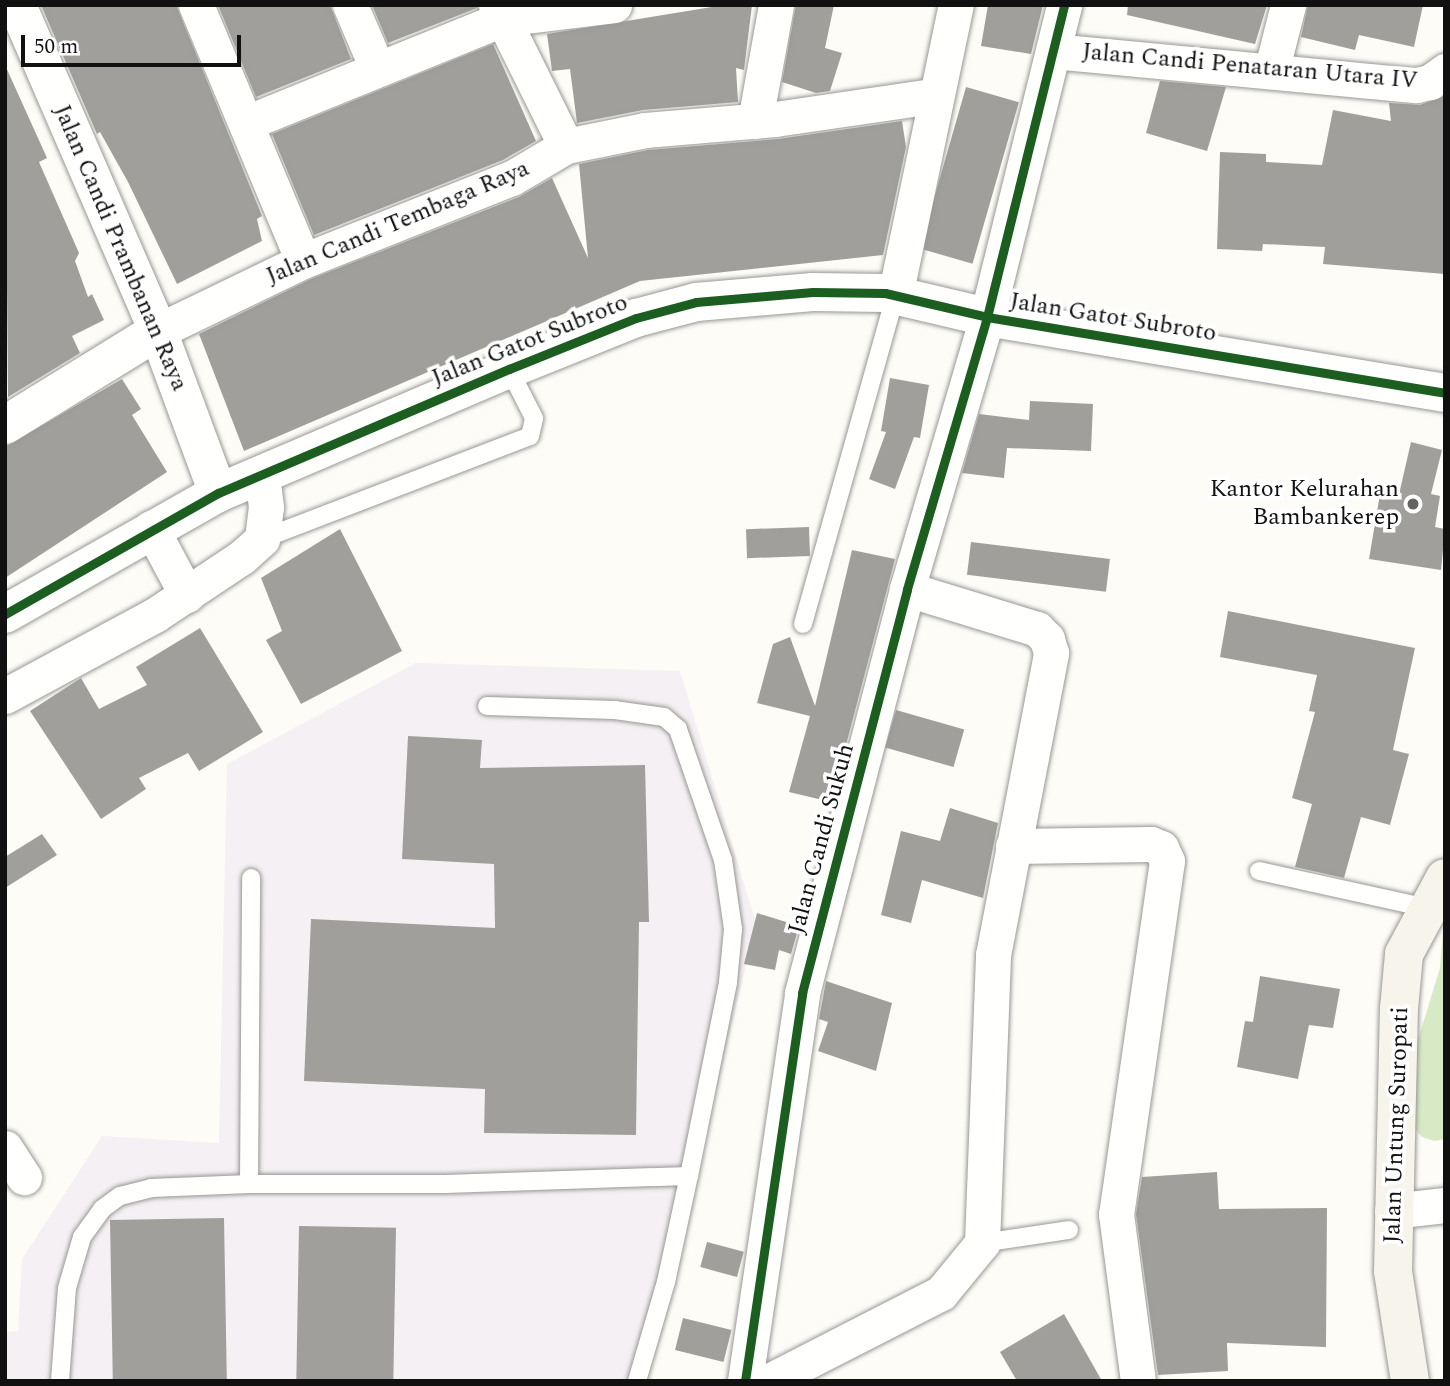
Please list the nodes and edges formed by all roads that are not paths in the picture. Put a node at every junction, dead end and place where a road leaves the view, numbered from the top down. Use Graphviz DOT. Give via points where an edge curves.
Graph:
graph roads {
  1 [pos="17,5"];
  2 [pos="196,5"];
  3 [pos="350,5"];
  4 [pos="614,5"];
  5 [pos="776,5"];
  6 [pos="956,5"];
  7 [pos="1064,5"];
  8 [pos="1288,5"];
  9 [pos="498,9"];
  10 [pos="1053,51"];
  11 [pos="377,68"];
  12 [pos="1272,68"];
  13 [pos="1445,71"];
  14 [pos="933,96"];
  15 [pos="755,121"];
  16 [pos="246,123"];
  17 [pos="566,146"];
  18 [pos="303,261"];
  19 [pos="895,296"];
  20 [pos="986,317"];
  21 [pos="158,331"];
  22 [pos="509,369"];
  23 [pos="1445,393"];
  24 [pos="7,419"];
  25 [pos="262,474"];
  26 [pos="218,493"];
  27 [pos="151,528"];
  28 [pos="262,539"];
  29 [pos="907,589"];
  30 [pos="187,595"];
  31 [pos="5,614"];
  32 [pos="803,624"];
  33 [pos="5,696"];
  34 [pos="487,706"];
  35 [pos="1013,846"];
  36 [pos="1259,871"];
  37 [pos="251,878"];
  38 [pos="1436,893"];
  39 [pos="5,1148"];
  40 [pos="689,1175"];
  41 [pos="24,1177"];
  42 [pos="249,1184"];
  43 [pos="1445,1205"];
  44 [pos="1392,1211"];
  45 [pos="1069,1230"];
  46 [pos="982,1243"];
  47 [pos="1403,1379"];
  48 [pos="60,1381"];
  49 [pos="637,1381"];
  50 [pos="745,1381"];
  51 [pos="769,1381"];
  52 [pos="1138,1381"];
  1 -- 21 [label="street, Jalan Candi Prambanan Raya"];
  2 -- 16 [label="street"];
  3 -- 11 [label="street"];
  4 -- 9 [label="street"];
  5 -- 15 [label="street"];
  6 -- 14 [label="street"];
  7 -- 10 [label="street, Jalan Candi Sukuh"];
  8 -- 12 [label="street"];
  9 -- 11 [label="street"];
  9 -- 17 [label="street"];
  10 -- 12 [label="street, Jalan Candi Penataran Utara IV"];
  10 -- 20 [label="street, Jalan Candi Sukuh"];
  11 -- 16 [label="street"];
  12 -- 13 [label="street, Jalan Candi Penataran Utara IV" via="1416,85"];
  14 -- 15 [label="street, Jalan Candi Tembaga Raya"];
  14 -- 19 [label="street"];
  15 -- 17 [label="street, Jalan Candi Tembaga Raya" via="645,131"];
  16 -- 18 [label="street"];
  17 -- 18 [label="street, Jalan Candi Tembaga Raya" via="512,178"];
  18 -- 21 [label="street, Jalan Candi Tembaga Raya"];
  19 -- 20 [label="street, Jalan Gatot Subroto"];
  19 -- 22 [label="street, Jalan Gatot Subroto" via="813,292 696,302 636,318"];
  19 -- 32 [label="lane"];
  20 -- 23 [label="street, Jalan Gatot Subroto"];
  20 -- 29 [label="street, Jalan Candi Sukuh"];
  21 -- 24 [label="street"];
  21 -- 26 [label="street, Jalan Candi Prambanan Raya"];
  22 -- 25 [label="street, Jalan Gatot Subroto"];
  22 -- 28 [label="lane" via="534,418 530,436"];
  25 -- 26 [label="street, Jalan Gatot Subroto"];
  25 -- 28 [label="street" via="266,507"];
  26 -- 27 [label="street, Jalan Gatot Subroto"];
  27 -- 30 [label="street"];
  27 -- 31 [label="street, Jalan Gatot Subroto"];
  28 -- 30 [label="street"];
  29 -- 35 [label="street" via="1037,629 1047,639 1051,653"];
  29 -- 50 [label="street, Jalan Candi Sukuh" via="802,993"];
  30 -- 33 [label="street"];
  34 -- 40 [label="lane" via="615,710 664,717 678,729 723,860 733,929 728,982"];
  35 -- 46 [label="street" via="993,955"];
  35 -- 52 [label="street" via="1151,844 1161,848 1167,861 1116,1214"];
  36 -- 38 [label="lane"];
  37 -- 42 [label="lane"];
  38 -- 44 [label="main road, Jalan Untung Suropati" via="1405,954"];
  39 -- 41 [label="street"];
  40 -- 42 [label="lane" via="445,1184"];
  40 -- 49 [label="lane" via="666,1282"];
  42 -- 48 [label="lane" via="151,1188 120,1196 102,1209 82,1237 67,1288"];
  43 -- 44 [label="street"];
  44 -- 47 [label="main road, Jalan Untung Suropati"];
  45 -- 46 [label="lane"];
  46 -- 51 [label="street" via="941,1293"];
}
